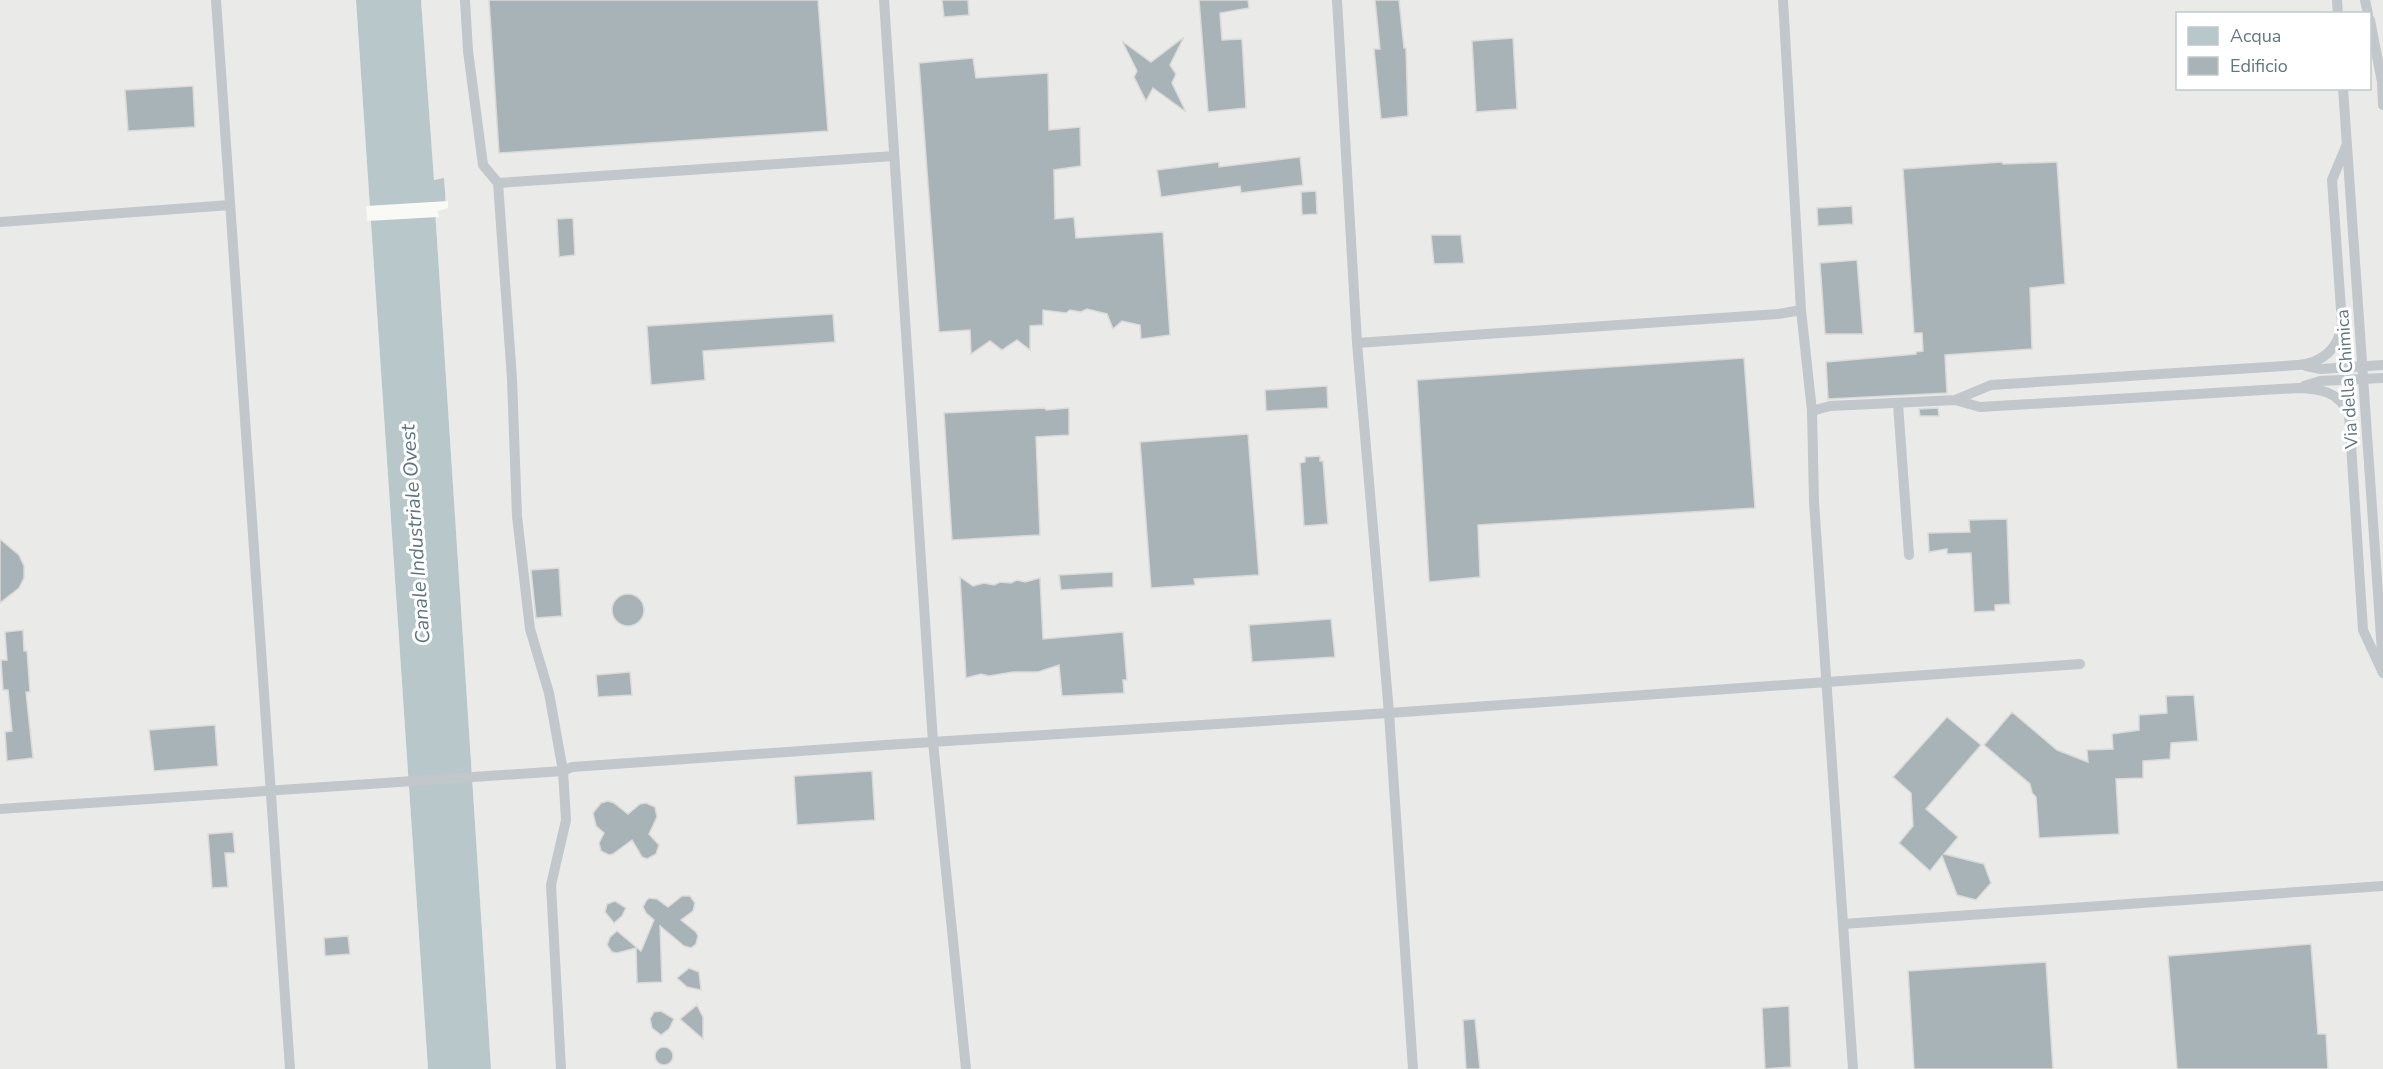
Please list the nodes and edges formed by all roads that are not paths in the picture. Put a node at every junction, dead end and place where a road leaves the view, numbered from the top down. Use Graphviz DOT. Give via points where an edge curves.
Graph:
graph roads {
  1 [pos="216,0"];
  2 [pos="465,0"];
  3 [pos="884,0"];
  4 [pos="1337,0"];
  5 [pos="1783,0"];
  6 [pos="2371,25"];
  7 [pos="2343,90"];
  8 [pos="2383,105"];
  9 [pos="2347,144"];
  10 [pos="894,156"];
  11 [pos="498,183"];
  12 [pos="230,205"];
  13 [pos="0,222"];
  14 [pos="1801,310"];
  15 [pos="1357,344"];
  16 [pos="2298,365"];
  17 [pos="2383,365"];
  18 [pos="2363,366"];
  19 [pos="2364,378"];
  20 [pos="2383,378"];
  21 [pos="2298,388"];
  22 [pos="1955,400"];
  23 [pos="1898,404"];
  24 [pos="1812,411"];
  25 [pos="1910,555"];
  26 [pos="2382,644"];
  27 [pos="2080,664"];
  28 [pos="2383,667"];
  29 [pos="2383,673"];
  30 [pos="1827,680"];
  31 [pos="1389,713"];
  32 [pos="933,742"];
  33 [pos="563,771"];
  34 [pos="270,792"];
  35 [pos="0,810"];
  36 [pos="2383,886"];
  37 [pos="1843,924"];
  38 [pos="290,1069"];
  39 [pos="561,1069"];
  40 [pos="966,1069"];
  41 [pos="1413,1069"];
  42 [pos="1853,1069"];
  1 -- 12 [label="lane"];
  2 -- 11 [label="lane" via="483,165"];
  3 -- 10 [label="lane"];
  4 -- 15 [label="lane"];
  5 -- 14 [label="lane"];
  6 -- 8 [label="lane"];
  7 -- 9 [label="lane, Via della Chimica"];
  9 -- 16 [label="lane" via="2332,180 2340,334 2318,361"];
  9 -- 18 [label="lane, Via della Chimica"];
  10 -- 11 [label="lane"];
  10 -- 32 [label="lane"];
  11 -- 33 [label="lane" via="517,516 530,629 549,693"];
  12 -- 13 [label="lane"];
  12 -- 34 [label="lane"];
  14 -- 15 [label="lane"];
  14 -- 24 [label="lane"];
  15 -- 31 [label="lane"];
  16 -- 18 [label="lane" via="2321,369"];
  16 -- 22 [label="lane" via="1991,385"];
  17 -- 18 [label="lane"];
  18 -- 19 [label="lane, Via della Chimica"];
  19 -- 20 [label="lane"];
  19 -- 21 [label="lane" via="2320,381"];
  19 -- 26 [label="lane, Via della Chimica"];
  21 -- 22 [label="lane" via="1980,407"];
  21 -- 29 [label="lane" via="2333,393 2349,413 2363,630"];
  22 -- 23 [label="lane"];
  23 -- 24 [label="lane" via="1830,406"];
  23 -- 25 [label="lane"];
  24 -- 30 [label="lane" via="1814,502"];
  26 -- 28 [label="lane, Via della Chimica"];
  27 -- 30 [label="lane"];
  30 -- 31 [label="lane"];
  30 -- 37 [label="lane"];
  31 -- 32 [label="lane"];
  31 -- 41 [label="lane"];
  32 -- 33 [label="lane" via="572,767"];
  32 -- 40 [label="lane"];
  33 -- 34 [label="lane"];
  33 -- 39 [label="lane" via="566,820 551,885"];
  34 -- 35 [label="lane"];
  34 -- 38 [label="lane"];
  36 -- 37 [label="lane"];
  37 -- 42 [label="lane"];
}
